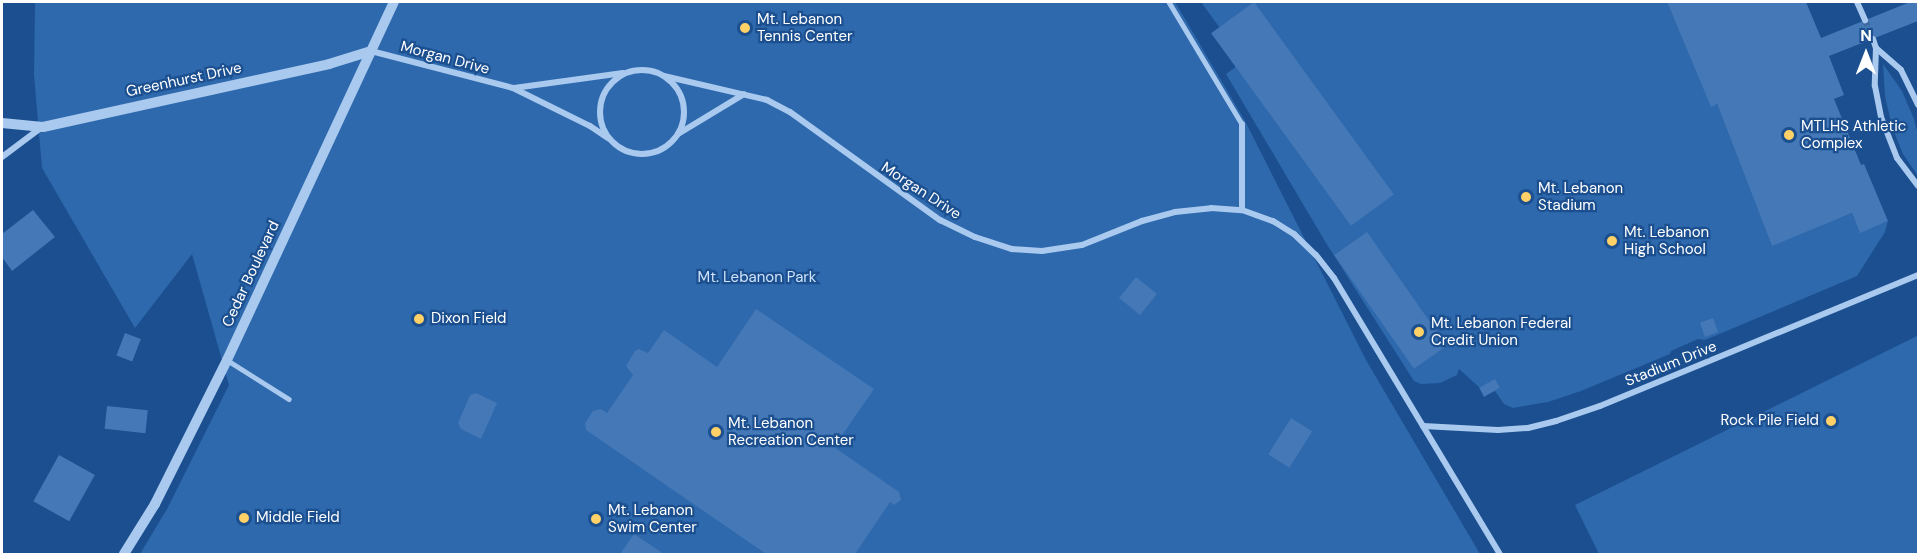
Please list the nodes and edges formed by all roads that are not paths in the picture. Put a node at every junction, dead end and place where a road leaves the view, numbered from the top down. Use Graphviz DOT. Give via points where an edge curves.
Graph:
graph roads {
  1 [pos="394,2"];
  2 [pos="1169,2"];
  3 [pos="1857,2"];
  4 [pos="1865,20"];
  5 [pos="1873,39"];
  6 [pos="1876,48"];
  7 [pos="371,51"];
  8 [pos="628,72"];
  9 [pos="664,76"];
  10 [pos="513,88"];
  11 [pos="744,94"];
  12 [pos="1918,105"];
  13 [pos="2,123"];
  14 [pos="1242,124"];
  15 [pos="43,127"];
  16 [pos="678,134"];
  17 [pos="610,139"];
  18 [pos="2,157"];
  19 [pos="1918,186"];
  20 [pos="1242,210"];
  21 [pos="1918,275"];
  22 [pos="227,360"];
  23 [pos="289,399"];
  24 [pos="1423,426"];
  25 [pos="124,555"];
  26 [pos="1500,555"];
  1 -- 7 [label="street, Cedar Boulevard"];
  2 -- 14 [label="lane"];
  3 -- 4 [label="street"];
  5 -- 6 [label="street"];
  6 -- 12 [label="street" via="1901,70"];
  6 -- 19 [label="street" via="1875,86 1881,117 1897,158"];
  7 -- 10 [label="street, Morgan Drive"];
  7 -- 15 [label="street, Greenhurst Drive" via="329,64"];
  7 -- 22 [label="street, Cedar Boulevard"];
  8 -- 9 [label="street" via="653,71"];
  8 -- 10 [label="street, Morgan Drive"];
  8 -- 17 [label="street" via="616,78 601,100 600,114"];
  9 -- 11 [label="street, Morgan Drive"];
  9 -- 16 [label="street" via="681,96 684,108"];
  10 -- 17 [label="street, Morgan Drive"];
  11 -- 16 [label="street"];
  11 -- 20 [label="street, Morgan Drive" via="790,112 940,220 1012,249 1042,251 1082,245 1175,212"];
  13 -- 15 [label="street, Greenhurst Drive"];
  14 -- 20 [label="street"];
  15 -- 18 [label="street"];
  16 -- 17 [label="street" via="669,143 645,154 632,153"];
  20 -- 24 [label="street" via="1273,221 1316,255 1370,334"];
  21 -- 24 [label="street, Stadium Drive" via="1557,421 1498,430"];
  22 -- 23 [label="lane"];
  22 -- 25 [label="street, Cedar Boulevard" via="155,504"];
  24 -- 26 [label="street"];
}
